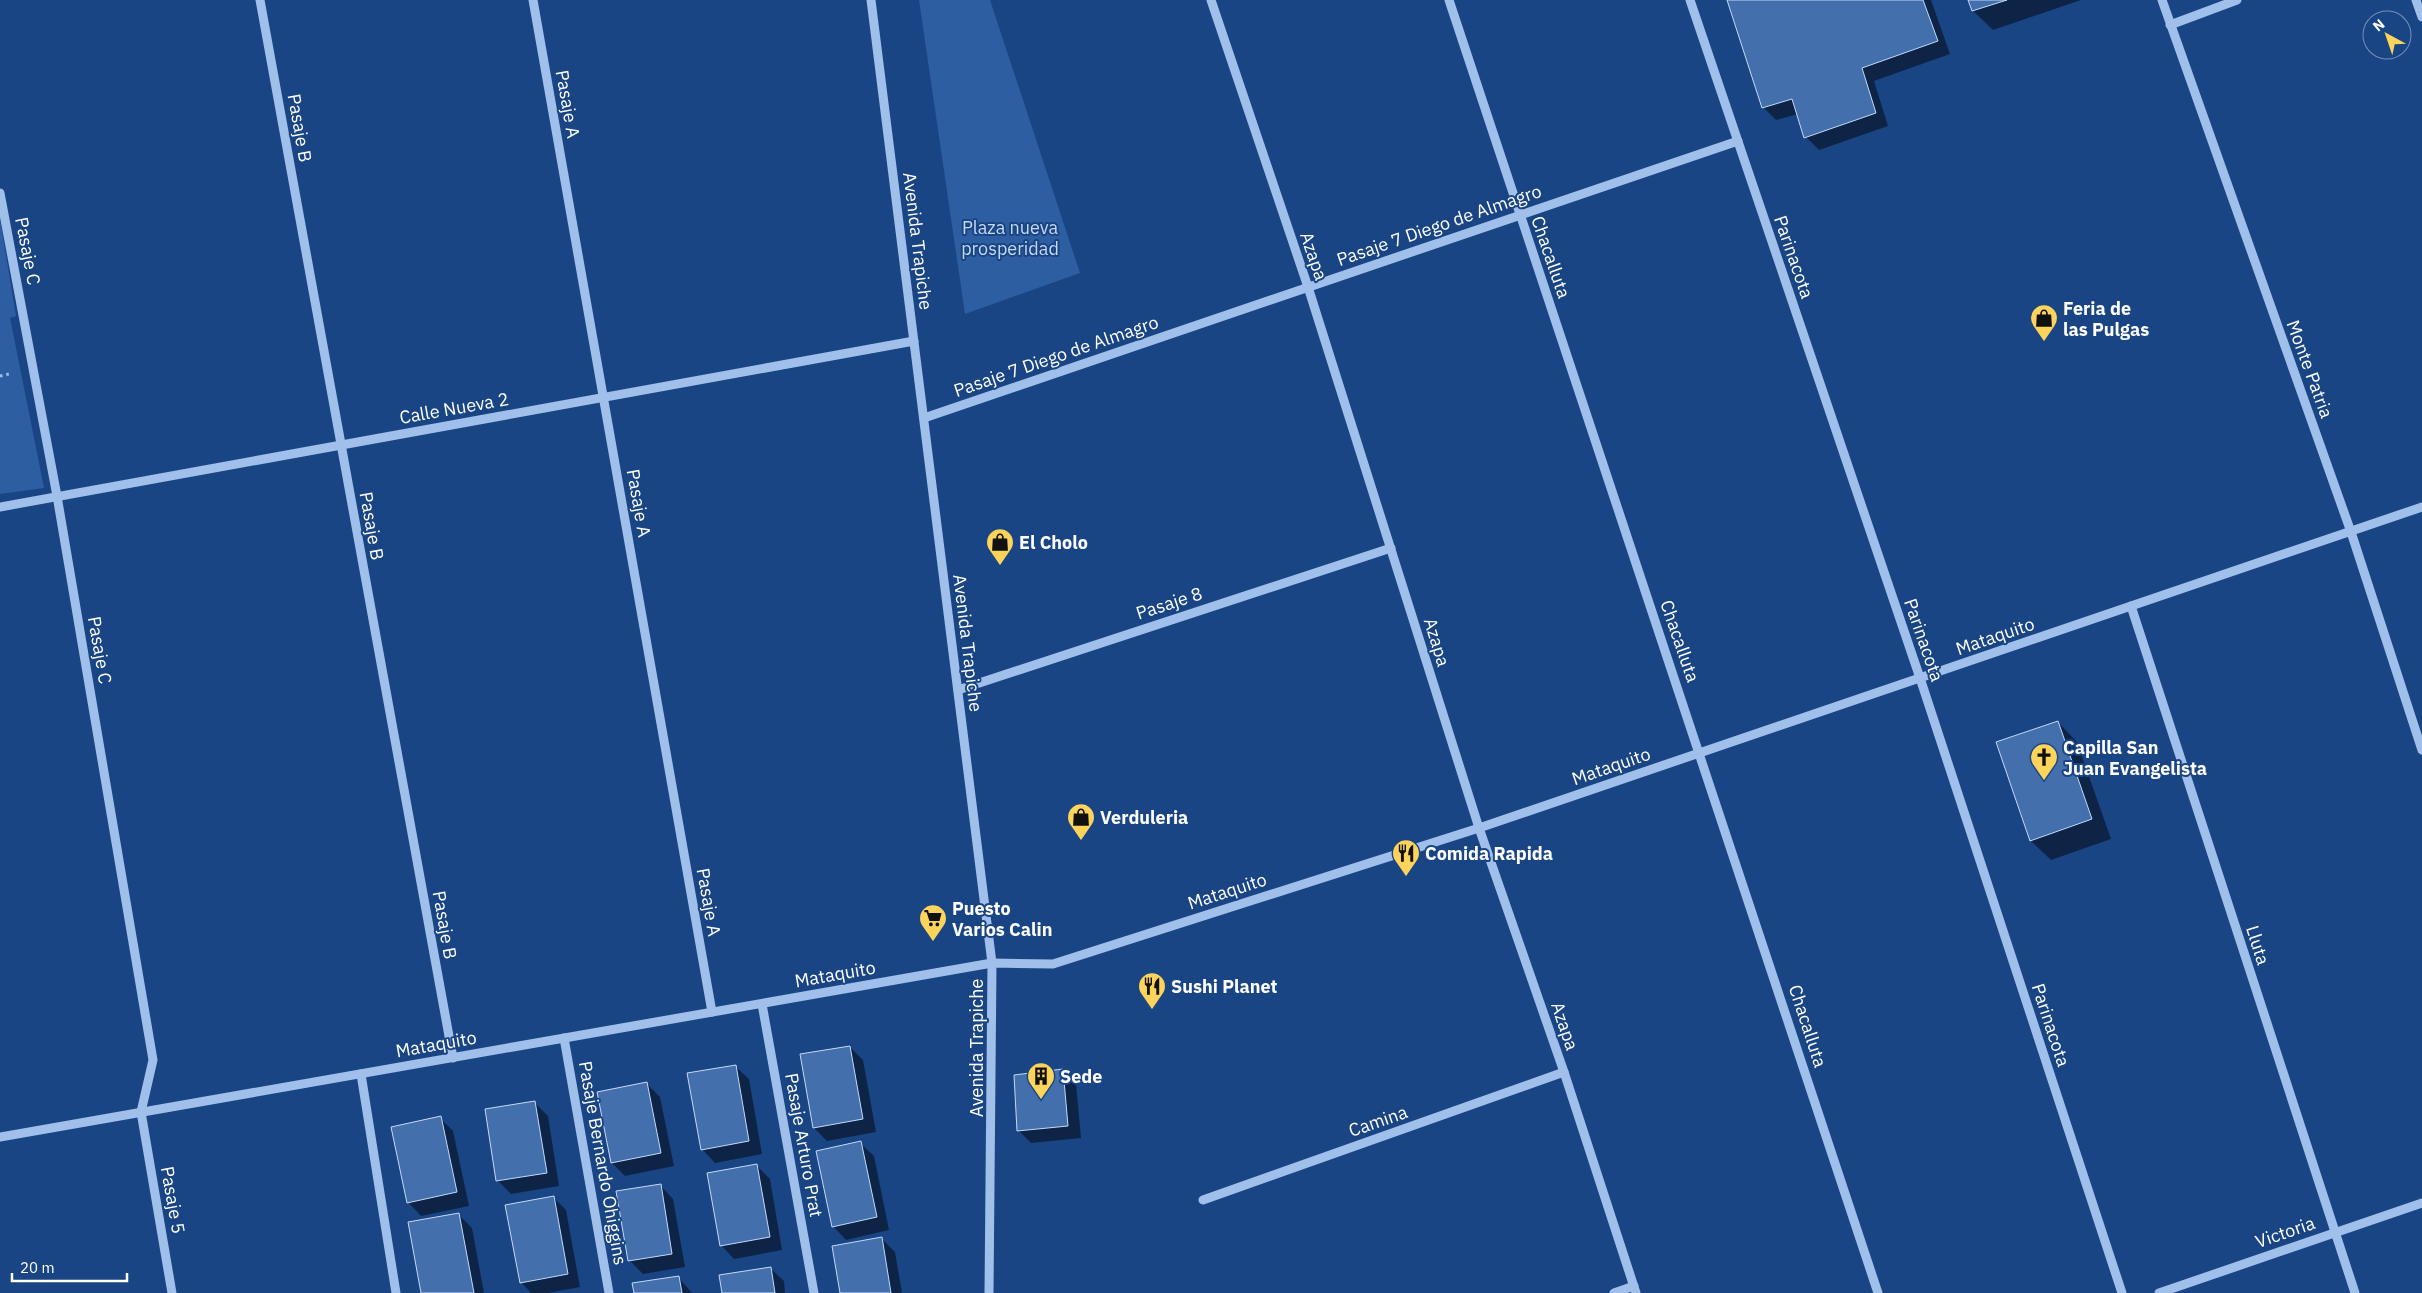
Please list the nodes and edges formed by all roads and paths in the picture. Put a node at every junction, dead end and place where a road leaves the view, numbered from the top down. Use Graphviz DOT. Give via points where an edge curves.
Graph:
graph roads {
  1 [pos="260,0"];
  2 [pos="532,0"];
  3 [pos="871,0"];
  4 [pos="1211,0"];
  5 [pos="1449,0"];
  6 [pos="1690,0"];
  7 [pos="2162,0"];
  8 [pos="2237,0"];
  9 [pos="2416,0"];
  10 [pos="2422,17"];
  11 [pos="2170,25"];
  12 [pos="1738,141"];
  13 [pos="0,193"];
  14 [pos="1520,215"];
  15 [pos="1308,287"];
  16 [pos="914,341"];
  17 [pos="603,397"];
  18 [pos="924,418"];
  19 [pos="341,445"];
  20 [pos="57,496"];
  21 [pos="0,507"];
  22 [pos="2422,508"];
  23 [pos="2351,532"];
  24 [pos="1391,548"];
  25 [pos="2131,606"];
  26 [pos="1920,678"];
  27 [pos="958,690"];
  28 [pos="2422,750"];
  29 [pos="1701,752"];
  30 [pos="1479,828"];
  31 [pos="992,963"];
  32 [pos="762,1004"];
  33 [pos="712,1012"];
  34 [pos="564,1038"];
  35 [pos="452,1058"];
  36 [pos="1564,1072"];
  37 [pos="361,1074"];
  38 [pos="141,1112"];
  39 [pos="0,1137"];
  40 [pos="1203,1200"];
  41 [pos="2422,1203"];
  42 [pos="2335,1232"];
  43 [pos="1635,1289"];
  44 [pos="172,1293"];
  45 [pos="396,1293"];
  46 [pos="609,1293"];
  47 [pos="814,1293"];
  48 [pos="989,1293"];
  49 [pos="1614,1293"];
  50 [pos="1878,1293"];
  51 [pos="2122,1293"];
  52 [pos="2159,1293"];
  53 [pos="2355,1293"];
  1 -- 19 [label="street, Pasaje B"];
  2 -- 17 [label="street, Pasaje A"];
  3 -- 16 [label="street, Avenida Trapiche"];
  4 -- 15 [label="street, Azapa"];
  5 -- 14 [label="street, Chacalluta"];
  6 -- 12 [label="street, Parinacota"];
  7 -- 11 [label="street, Monte Patria"];
  8 -- 11 [label="street"];
  9 -- 10 [label="street"];
  11 -- 23 [label="street, Monte Patria"];
  12 -- 14 [label="street, Pasaje 7 Diego de Almagro"];
  12 -- 26 [label="street, Parinacota"];
  13 -- 20 [label="street, Pasaje C"];
  14 -- 15 [label="street, Pasaje 7 Diego de Almagro"];
  14 -- 29 [label="street, Chacalluta"];
  15 -- 18 [label="street, Pasaje 7 Diego de Almagro"];
  15 -- 24 [label="street, Azapa"];
  16 -- 17 [label="street, Calle Nueva 2"];
  16 -- 18 [label="street, Avenida Trapiche"];
  17 -- 19 [label="street, Calle Nueva 2"];
  17 -- 33 [label="street, Pasaje A"];
  18 -- 27 [label="street, Avenida Trapiche"];
  19 -- 20 [label="street, Calle Nueva 2"];
  19 -- 35 [label="street, Pasaje B"];
  20 -- 21 [label="street, Calle Nueva 2"];
  20 -- 38 [label="street, Pasaje C" via="153,1060"];
  22 -- 23 [label="street, Mataquito"];
  23 -- 25 [label="street, Mataquito"];
  23 -- 28 [label="street, Monte Patria"];
  24 -- 27 [label="street, Pasaje 8"];
  24 -- 30 [label="street, Azapa"];
  25 -- 26 [label="street, Mataquito"];
  25 -- 42 [label="street, Lluta"];
  26 -- 29 [label="street, Mataquito"];
  26 -- 51 [label="street, Parinacota"];
  27 -- 31 [label="street, Avenida Trapiche"];
  29 -- 30 [label="street, Mataquito"];
  29 -- 50 [label="street, Chacalluta"];
  30 -- 31 [label="street, Mataquito" via="1053,964"];
  30 -- 36 [label="street, Azapa"];
  31 -- 32 [label="street, Mataquito"];
  31 -- 48 [label="street, Avenida Trapiche"];
  32 -- 33 [label="street, Mataquito"];
  32 -- 47 [label="street, Pasaje Arturo Prat"];
  33 -- 34 [label="street, Mataquito"];
  34 -- 35 [label="street, Mataquito"];
  34 -- 46 [label="street, Pasaje Bernardo Ohiggins"];
  35 -- 37 [label="street, Mataquito"];
  36 -- 40 [label="street, Camina"];
  36 -- 43 [label="street, Azapa"];
  37 -- 38 [label="street, Mataquito"];
  37 -- 45 [label="street"];
  38 -- 39 [label="street, Mataquito"];
  38 -- 44 [label="street, Pasaje 5"];
  41 -- 42 [label="street, Victoria"];
  42 -- 52 [label="street, Victoria"];
  42 -- 53 [label="street, Lluta"];
  43 -- 49 [label="street"];
}
